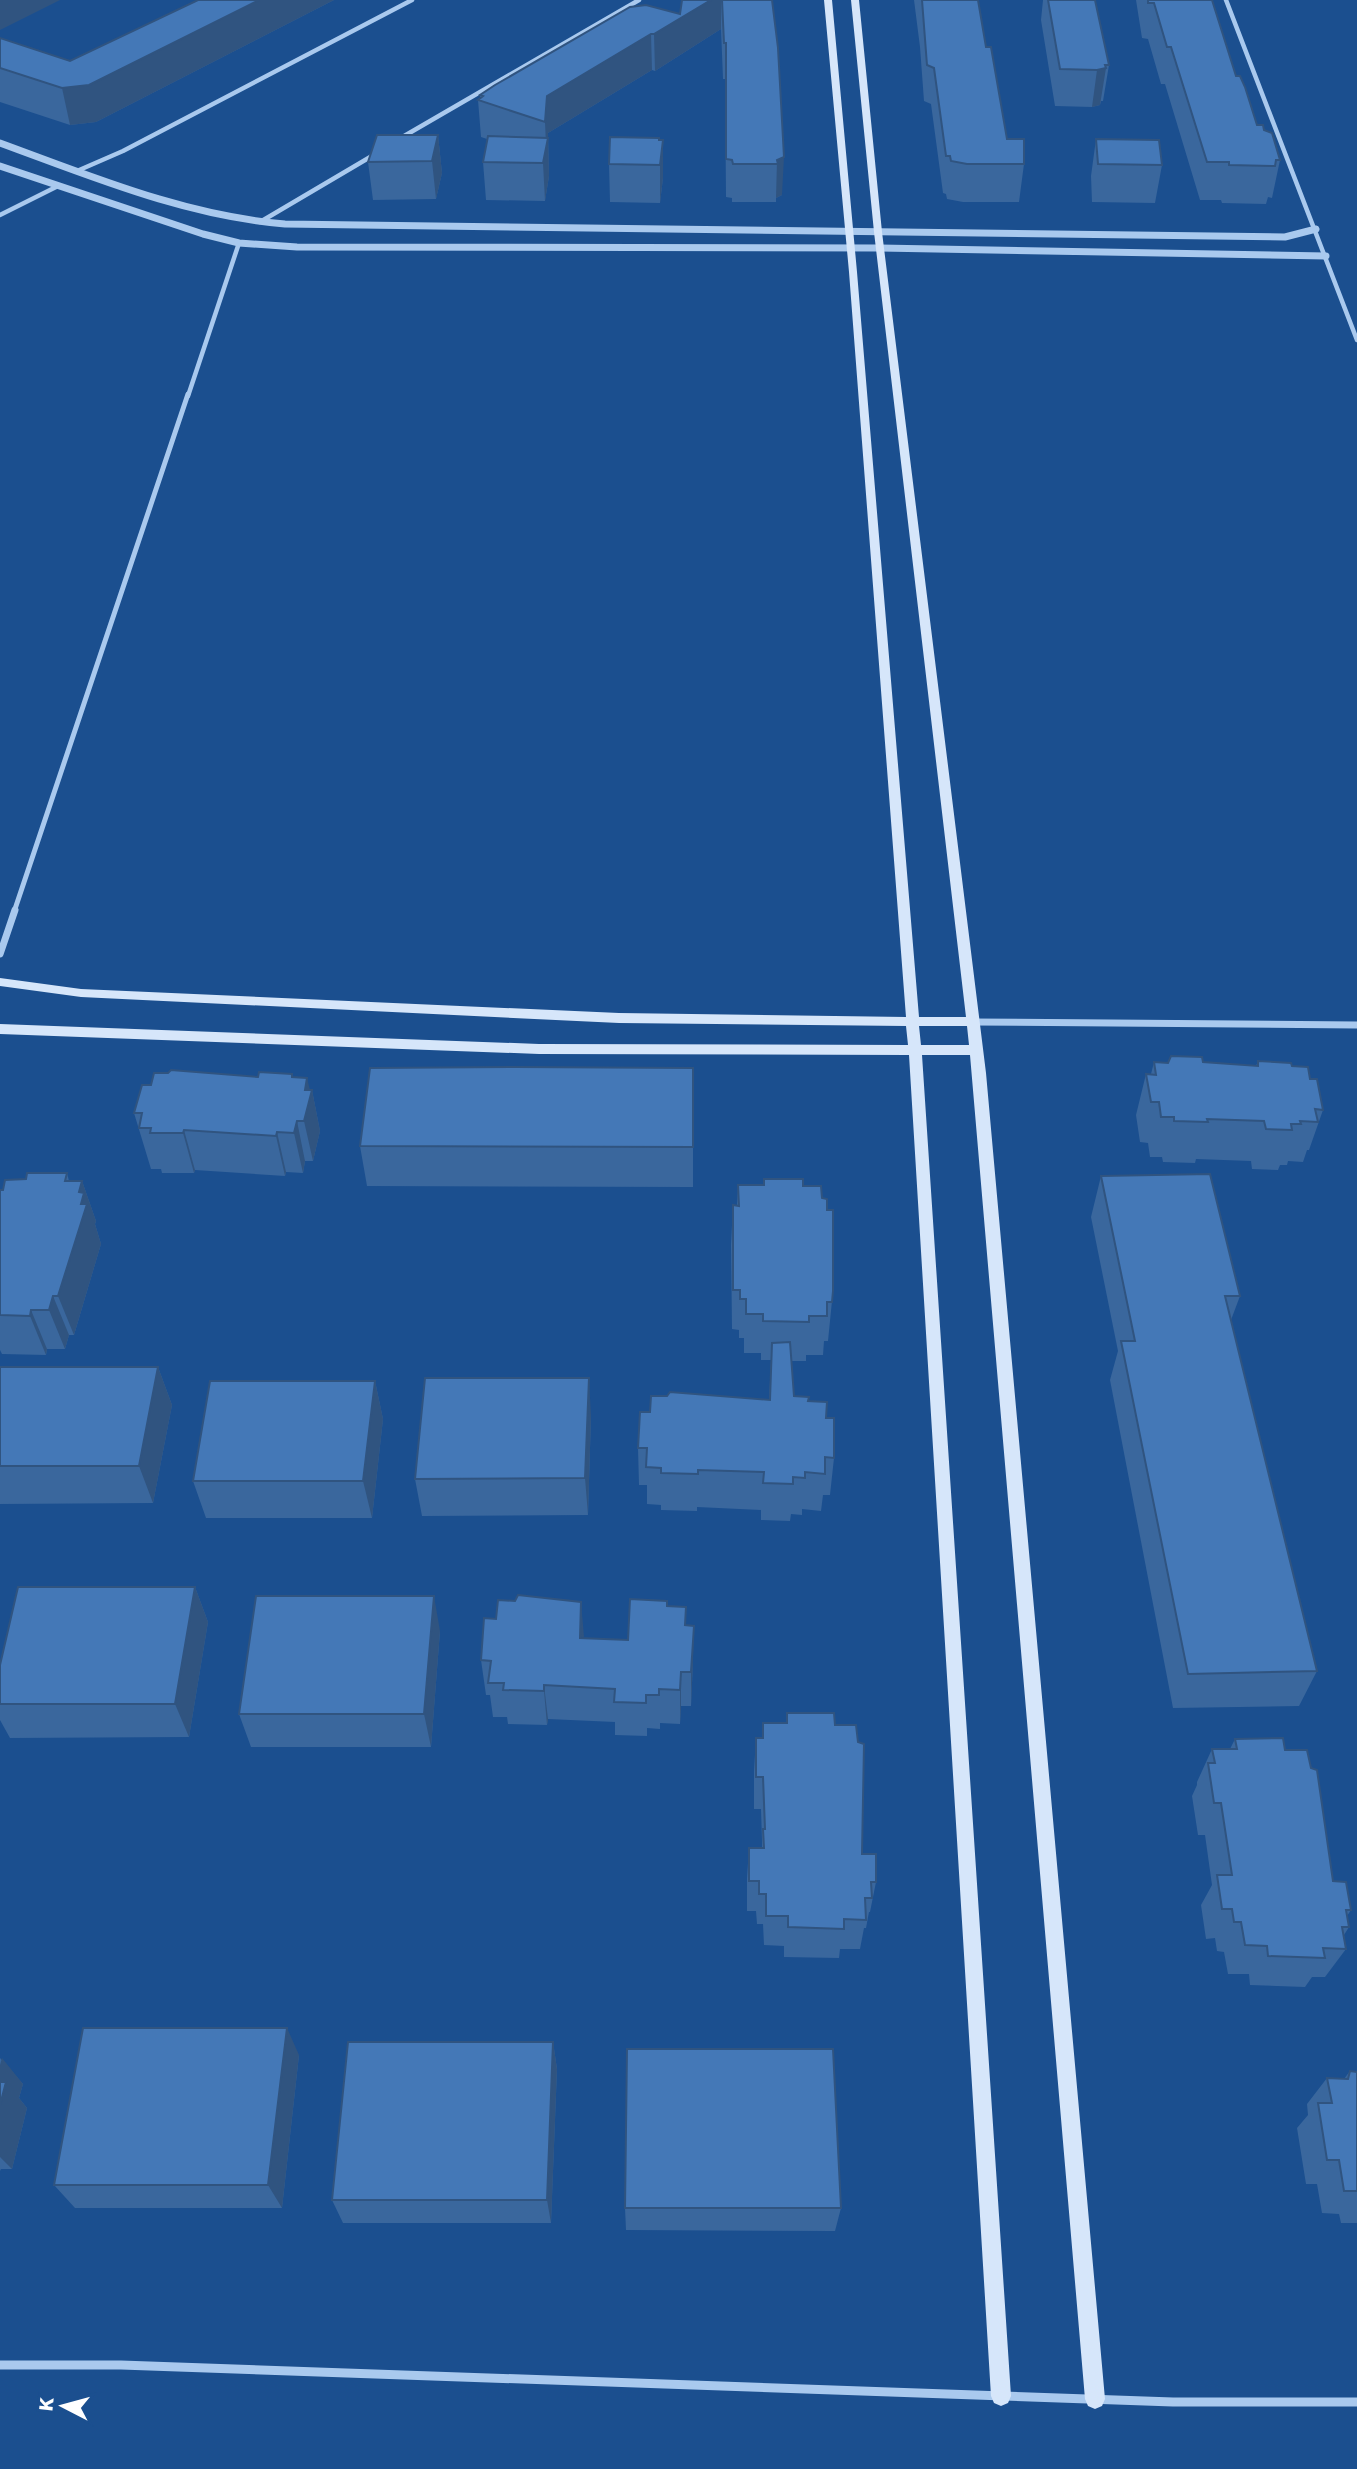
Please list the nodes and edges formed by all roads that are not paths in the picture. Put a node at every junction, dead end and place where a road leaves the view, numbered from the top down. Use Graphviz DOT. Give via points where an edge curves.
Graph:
graph roads {
  1 [pos="412,0"];
  2 [pos="639,0"];
  3 [pos="828,0"];
  4 [pos="855,0"];
  5 [pos="1226,0"];
  6 [pos="0,143"];
  7 [pos="391,144"];
  8 [pos="379,151"];
  9 [pos="0,166"];
  10 [pos="77,171"];
  11 [pos="58,186"];
  12 [pos="0,215"];
  13 [pos="260,222"];
  14 [pos="1315,229"];
  15 [pos="849,230"];
  16 [pos="878,232"];
  17 [pos="239,243"];
  18 [pos="880,248"];
  19 [pos="851,249"];
  20 [pos="1326,256"];
  21 [pos="1357,340"];
  22 [pos="0,954"];
  23 [pos="0,982"];
  24 [pos="912,1019"];
  25 [pos="973,1022"];
  26 [pos="1357,1026"];
  27 [pos="0,1029"];
  28 [pos="976,1050"];
  29 [pos="915,1052"];
  30 [pos="0,2365"];
  31 [pos="1001,2396"];
  32 [pos="1096,2399"];
  33 [pos="1357,2402"];
  1 -- 10 [label="street"];
  2 -- 7 [label="street"];
  3 -- 15 [label="main road"];
  4 -- 16 [label="main road"];
  5 -- 14 [label="street"];
  6 -- 10 [label="street"];
  8 -- 13 [label="street"];
  9 -- 11 [label="street"];
  10 -- 13 [label="street" via="136,193"];
  11 -- 12 [label="street"];
  11 -- 17 [label="street"];
  13 -- 15 [label="street"];
  14 -- 16 [label="street" via="1285,237"];
  14 -- 20 [label="street"];
  15 -- 16 [label="street"];
  15 -- 19 [label="main road"];
  16 -- 18 [label="main road"];
  17 -- 19 [label="street"];
  17 -- 22 [label="street"];
  18 -- 19 [label="street"];
  18 -- 20 [label="street"];
  18 -- 25 [label="main road"];
  19 -- 24 [label="main road"];
  20 -- 21 [label="street"];
  23 -- 24 [label="main road" via="80,993 620,1018"];
  24 -- 25 [label="main road"];
  24 -- 29 [label="main road"];
  25 -- 26 [label="street"];
  25 -- 28 [label="main road"];
  27 -- 29 [label="main road" via="538,1049"];
  28 -- 29 [label="main road"];
  28 -- 32 [label="main road"];
  29 -- 31 [label="main road"];
  30 -- 31 [label="street" via="121,2365"];
  31 -- 32 [label="street"];
  32 -- 33 [label="street"];
}
